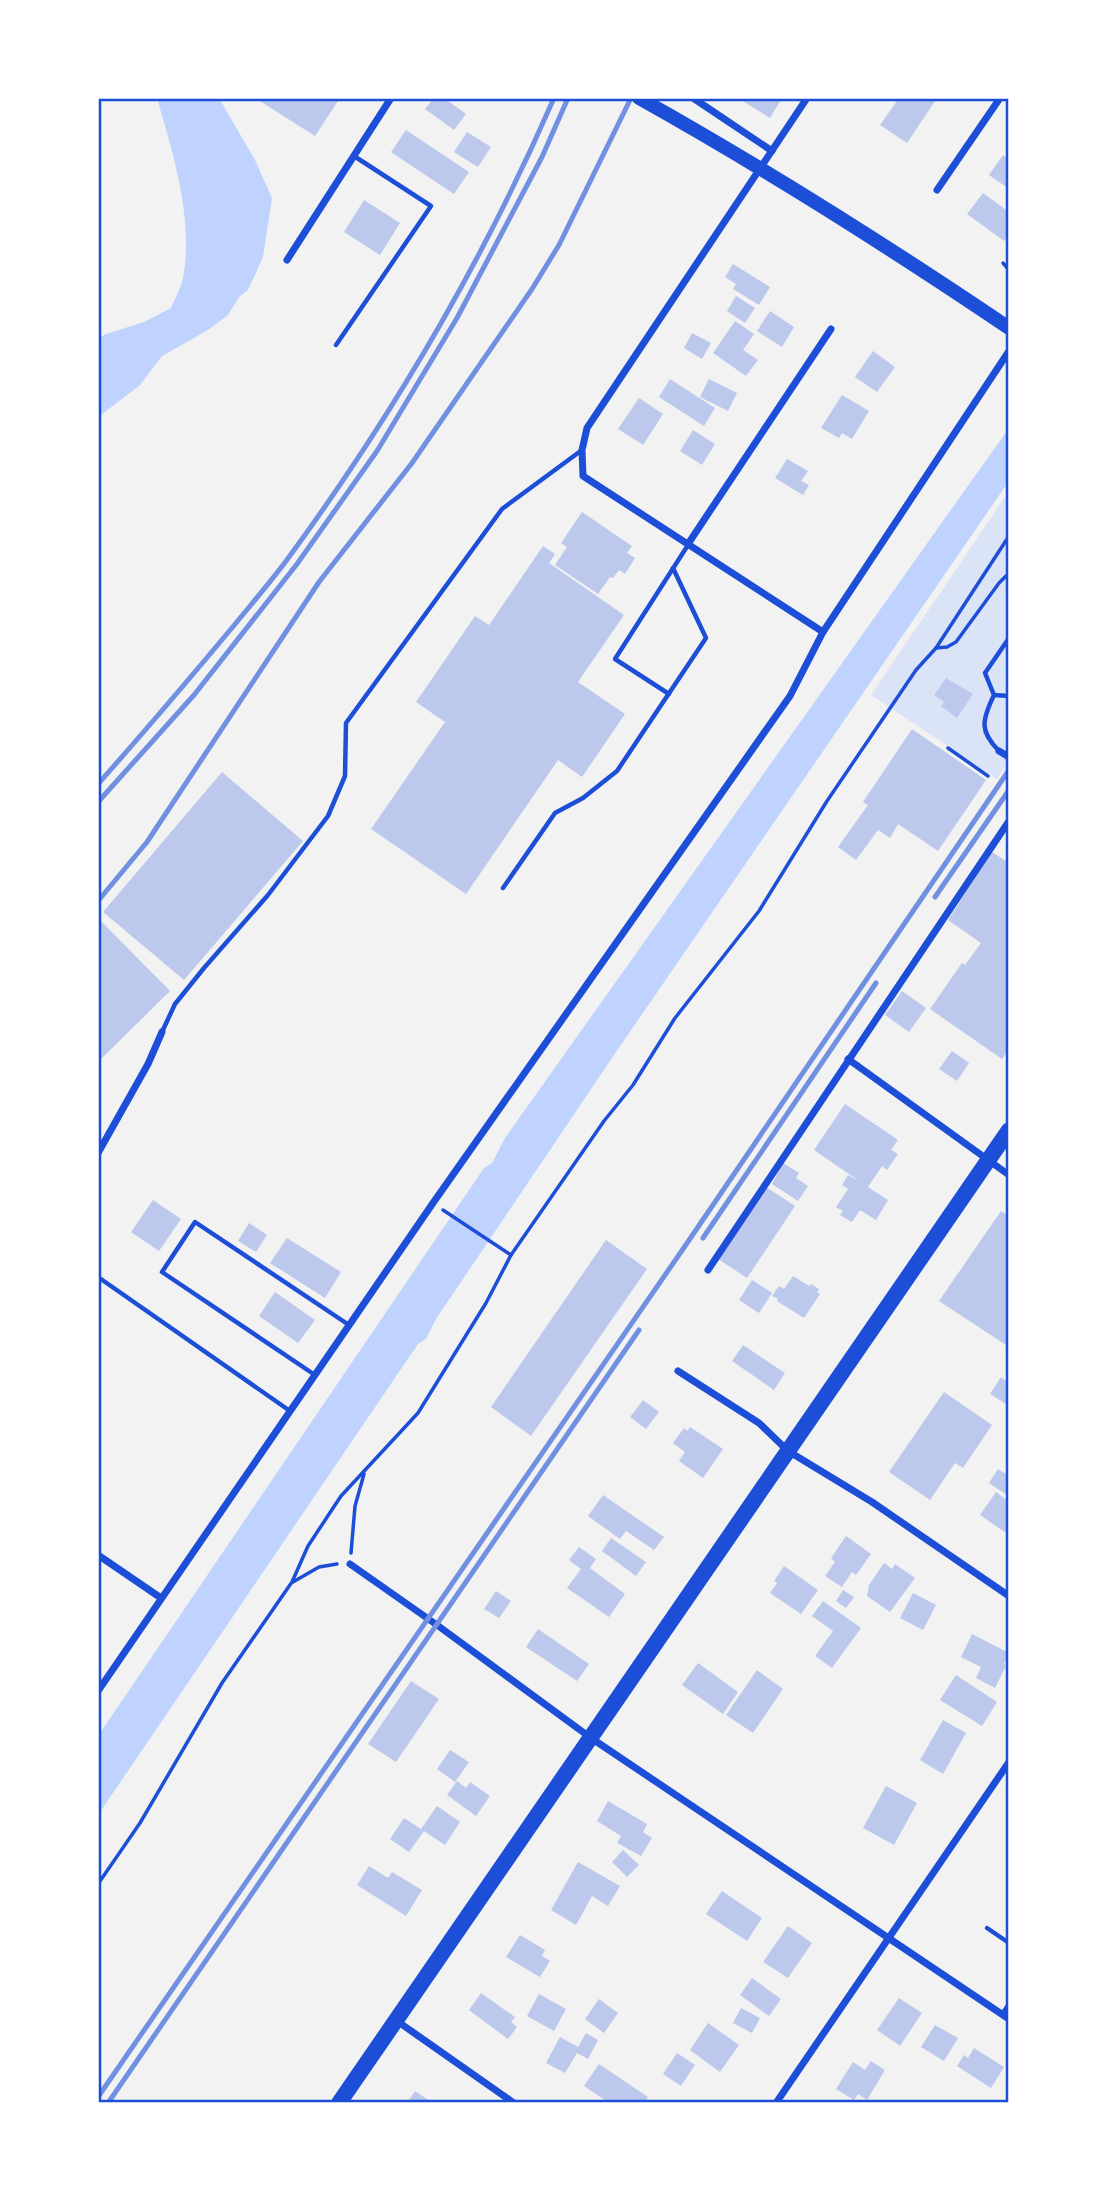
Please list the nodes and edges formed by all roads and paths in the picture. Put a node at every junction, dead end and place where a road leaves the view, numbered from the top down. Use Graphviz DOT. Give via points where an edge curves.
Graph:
graph roads {
  1 [pos="391,98"];
  2 [pos="639,98"];
  3 [pos="693,98"];
  4 [pos="807,98"];
  5 [pos="1000,98"];
  6 [pos="772,151"];
  7 [pos="354,155"];
  8 [pos="937,190"];
  9 [pos="287,260"];
  10 [pos="1003,263"];
  11 [pos="1009,270"];
  12 [pos="1009,328"];
  13 [pos="831,330"];
  14 [pos="336,345"];
  15 [pos="1009,351"];
  16 [pos="582,450"];
  17 [pos="1009,536"];
  18 [pos="688,544"];
  19 [pos="673,568"];
  20 [pos="1009,573"];
  21 [pos="823,632"];
  22 [pos="1009,638"];
  23 [pos="936,648"];
  24 [pos="669,694"];
  25 [pos="993,695"];
  26 [pos="1009,695"];
  27 [pos="948,748"];
  28 [pos="999,751"];
  29 [pos="1009,757"];
  30 [pos="988,776"];
  31 [pos="1008,826"];
  32 [pos="503,888"];
  33 [pos="162,1032"];
  34 [pos="848,1059"];
  35 [pos="1009,1130"];
  36 [pos="98,1153"];
  37 [pos="988,1161"];
  38 [pos="1009,1175"];
  39 [pos="433,1203"];
  40 [pos="511,1255"];
  41 [pos="708,1270"];
  42 [pos="98,1277"];
  43 [pos="349,1325"];
  44 [pos="678,1371"];
  45 [pos="315,1375"];
  46 [pos="290,1411"];
  47 [pos="789,1451"];
  48 [pos="364,1472"];
  49 [pos="98,1555"];
  50 [pos="350,1564"];
  51 [pos="292,1582"];
  52 [pos="1009,1595"];
  53 [pos="161,1598"];
  54 [pos="98,1691"];
  55 [pos="591,1738"];
  56 [pos="1009,1762"];
  57 [pos="98,1884"];
  58 [pos="987,1928"];
  59 [pos="890,1939"];
  60 [pos="1009,1943"];
  61 [pos="1009,2004"];
  62 [pos="1006,2017"];
  63 [pos="396,2020"];
  64 [pos="340,2103"];
  65 [pos="514,2103"];
  66 [pos="776,2103"];
  1 -- 7 [label="street"];
  2 -- 12 [label="main road" via="806,196"];
  3 -- 6 [label="street"];
  4 -- 6 [label="street"];
  5 -- 8 [label="street"];
  6 -- 16 [label="street" via="587,428"];
  7 -- 9 [label="street"];
  7 -- 14 [label="lane" via="431,206"];
  10 -- 11 [label="path"];
  13 -- 18 [label="street"];
  15 -- 21 [label="street"];
  16 -- 18 [label="street" via="583,477"];
  16 -- 33 [label="lane" via="502,509 346,723 345,776 328,816 175,1004"];
  17 -- 23 [label="path"];
  18 -- 19 [label="lane"];
  18 -- 21 [label="street"];
  19 -- 24 [label="lane" via="706,638"];
  19 -- 24 [label="lane" via="615,659"];
  20 -- 23 [label="path" via="956,642"];
  21 -- 39 [label="street" via="790,696"];
  22 -- 25 [label="lane" via="985,673"];
  23 -- 40 [label="path" via="916,670 827,801 759,911 675,1018 633,1085"];
  24 -- 32 [label="lane" via="617,771 555,813"];
  25 -- 26 [label="lane"];
  25 -- 28 [label="lane" via="984,720 985,732"];
  27 -- 30 [label="path"];
  28 -- 29 [label="street"];
  31 -- 34 [label="street"];
  33 -- 36 [label="street"];
  34 -- 37 [label="street"];
  34 -- 41 [label="street"];
  35 -- 37 [label="main road"];
  37 -- 38 [label="street"];
  37 -- 47 [label="main road"];
  39 -- 40 [label="path"];
  39 -- 43 [label="street"];
  40 -- 48 [label="path" via="418,1413"];
  42 -- 46 [label="lane"];
  43 -- 45 [label="street"];
  43 -- 45 [label="lane" via="195,1222 162,1272"];
  44 -- 47 [label="street" via="759,1423"];
  45 -- 46 [label="street"];
  46 -- 53 [label="street"];
  47 -- 52 [label="street"];
  47 -- 55 [label="main road"];
  48 -- 50 [label="path" via="355,1506"];
  48 -- 51 [label="path" via="341,1496 308,1546"];
  49 -- 53 [label="street"];
  50 -- 51 [label="path" via="319,1567"];
  50 -- 55 [label="street"];
  51 -- 57 [label="path" via="222,1683 141,1823"];
  53 -- 54 [label="street"];
  55 -- 59 [label="street"];
  55 -- 63 [label="main road"];
  56 -- 59 [label="street"];
  58 -- 60 [label="lane"];
  59 -- 62 [label="street"];
  59 -- 66 [label="street"];
  61 -- 62 [label="lane"];
  63 -- 64 [label="main road"];
  63 -- 65 [label="street"];
}
